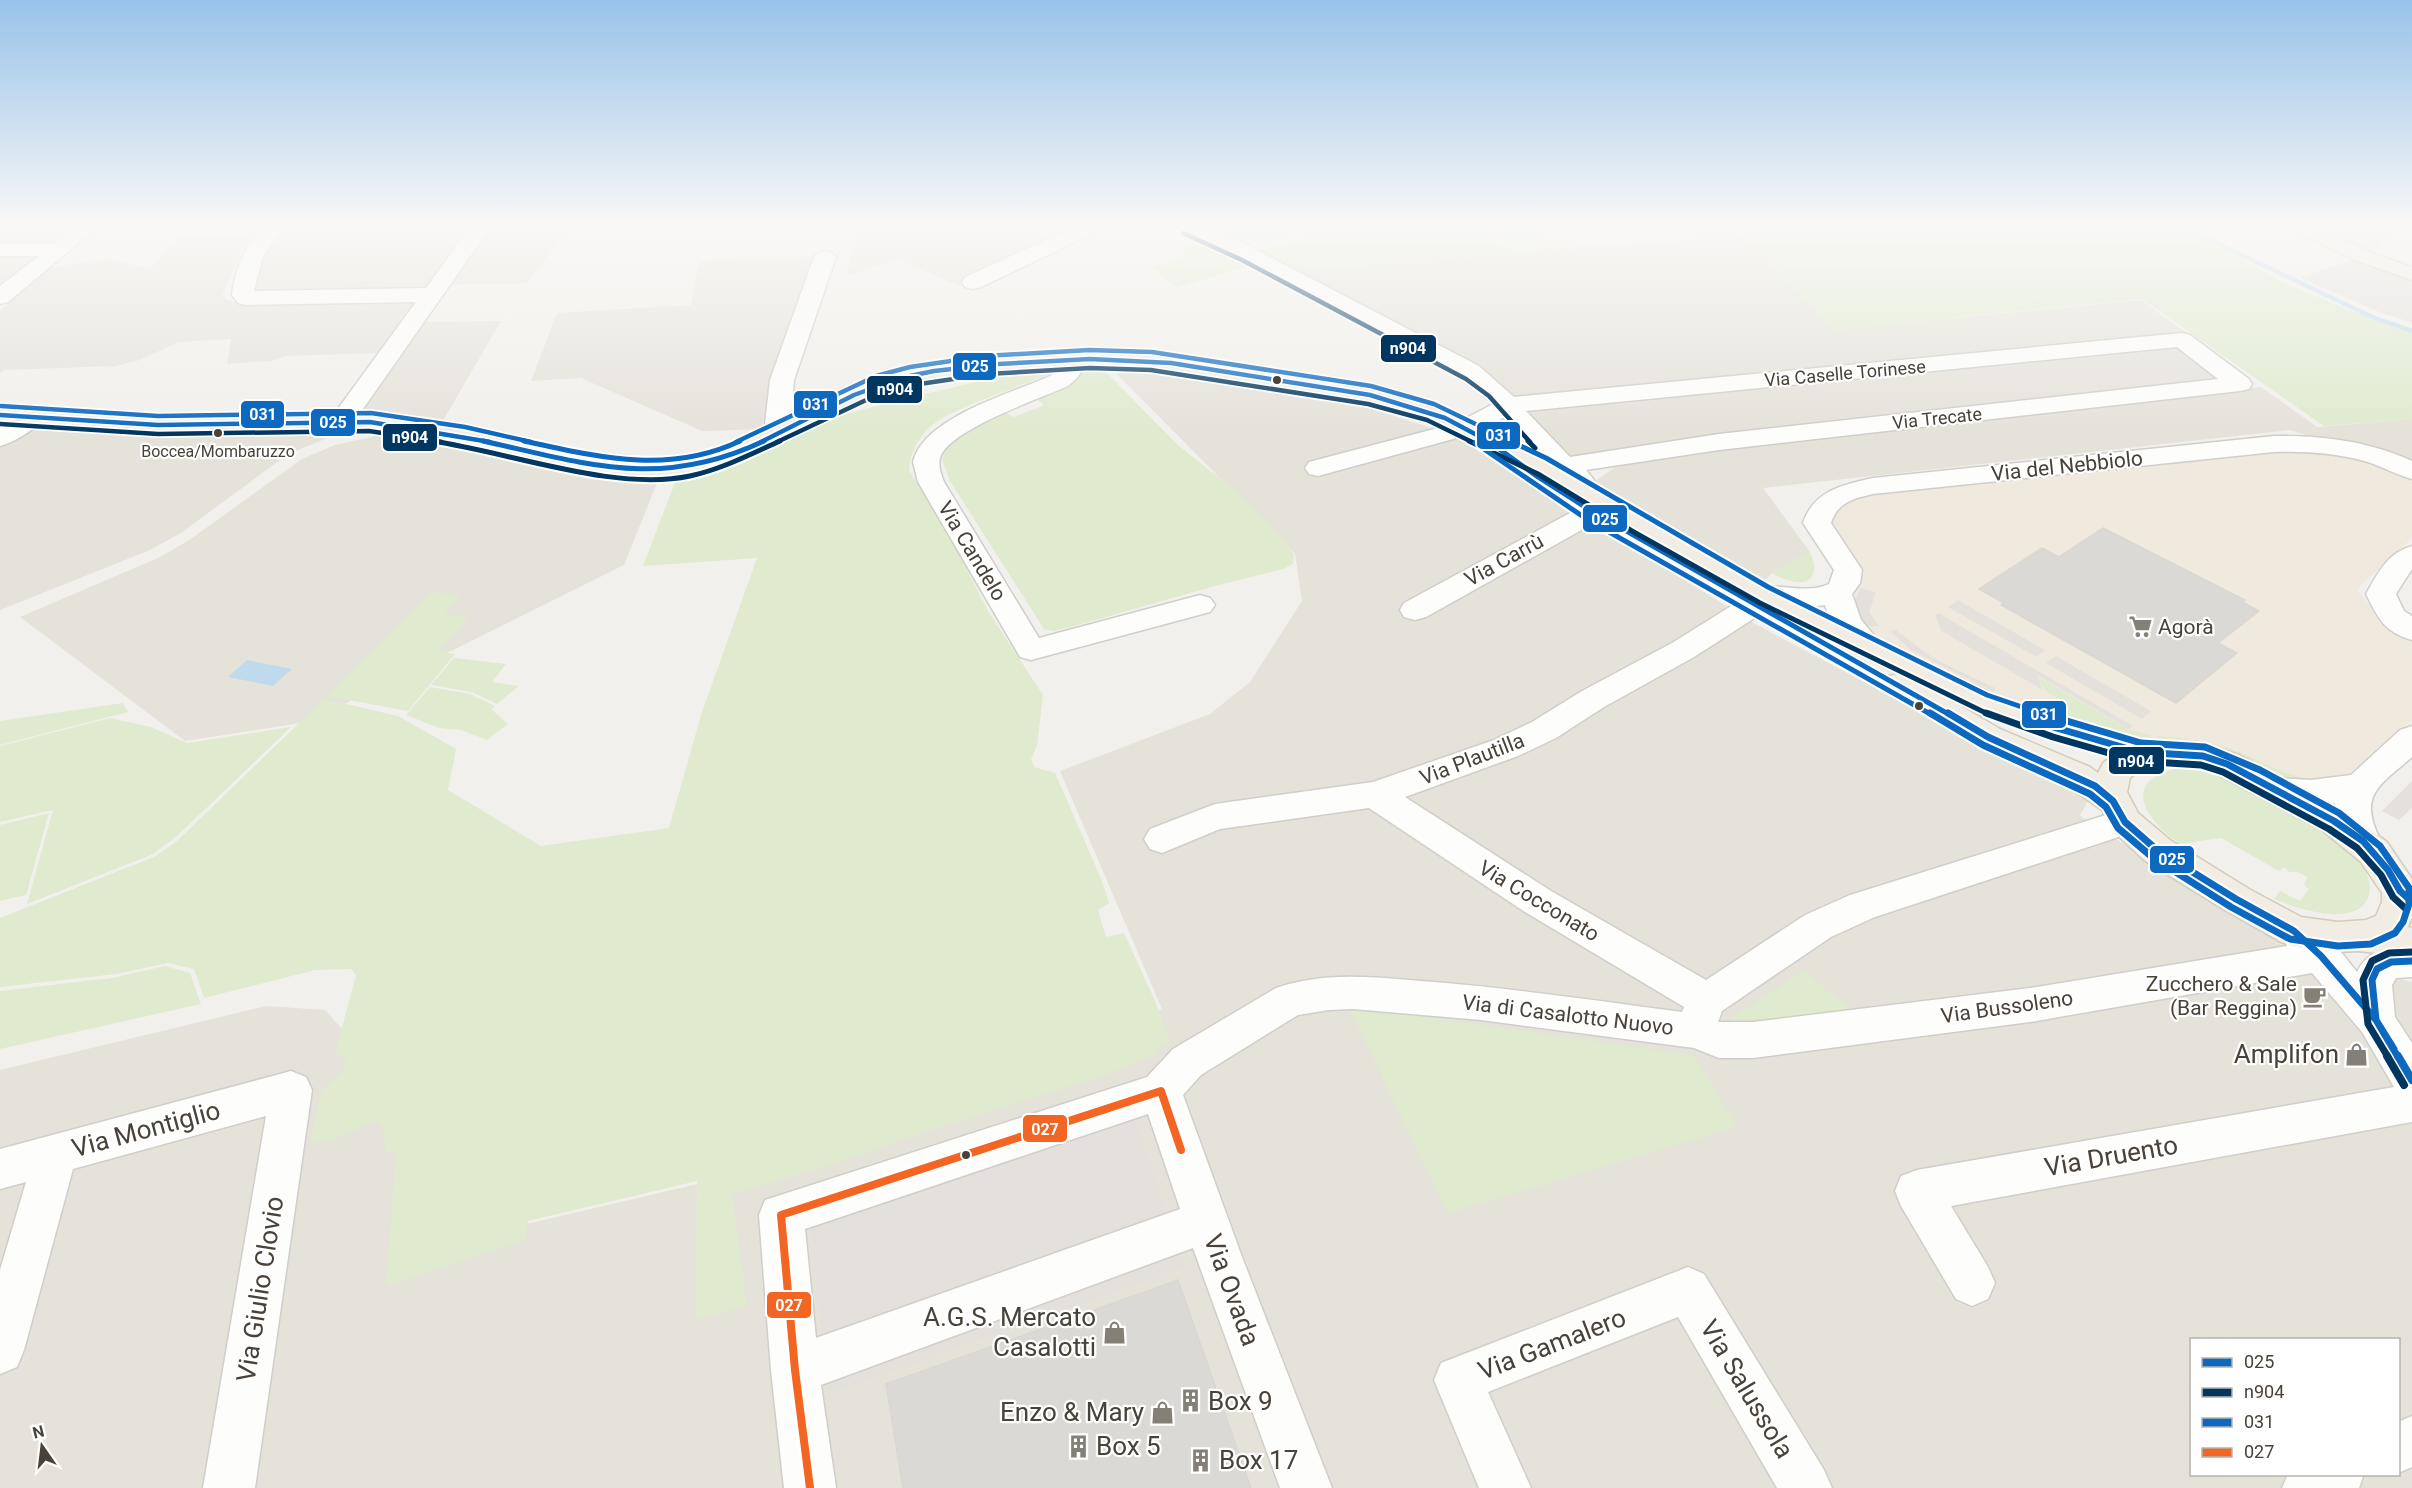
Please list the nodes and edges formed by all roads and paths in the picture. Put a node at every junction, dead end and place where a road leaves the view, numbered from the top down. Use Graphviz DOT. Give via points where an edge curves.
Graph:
graph roads {
  1 [pos="243,294"];
  2 [pos="812,294"];
  3 [pos="1326,294"];
  4 [pos="430,295"];
  5 [pos="2182,340"];
  6 [pos="1078,359"];
  7 [pos="1509,405"];
  8 [pos="0,415"];
  9 [pos="31,418"];
  10 [pos="342,421"];
  11 [pos="1473,431"];
  12 [pos="777,433"];
  13 [pos="0,438"];
  14 [pos="1563,466"];
  15 [pos="1318,468"];
  16 [pos="2412,471"];
  17 [pos="1593,512"];
  18 [pos="1636,523"];
  19 [pos="2412,555"];
  20 [pos="1837,593"];
  21 [pos="1759,600"];
  22 [pos="1200,605"];
  23 [pos="1415,610"];
  24 [pos="2412,630"];
  25 [pos="1869,647"];
  26 [pos="2412,738"];
  27 [pos="2139,752"];
  28 [pos="2360,786"];
  29 [pos="2280,791"];
  30 [pos="1375,794"];
  31 [pos="2119,811"];
  32 [pos="1162,839"];
  33 [pos="2363,842"];
  34 [pos="2406,896"];
  35 [pos="2354,936"];
  36 [pos="2308,944"];
  37 [pos="2412,944"];
  38 [pos="2412,961"];
  39 [pos="1700,1016"];
  40 [pos="2376,1020"];
  41 [pos="2412,1080"];
  42 [pos="291,1090"];
  43 [pos="1161,1091"];
  44 [pos="2412,1103"];
  45 [pos="56,1153"];
  46 [pos="0,1169"];
  47 [pos="1207,1221"];
  48 [pos="1972,1283"];
  49 [pos="1688,1290"];
  50 [pos="0,1350"];
  51 [pos="795,1370"];
  52 [pos="2334,1476"];
  53 [pos="229,1488"];
  54 [pos="810,1488"];
  55 [pos="1306,1488"];
  56 [pos="1505,1488"];
  57 [pos="1806,1488"];
  58 [pos="2308,1488"];
  1 -- 4 [label="street" via="246,298"];
  2 -- 12 [label="street" via="782,380"];
  3 -- 7 [label="street" via="1471,371"];
  4 -- 10 [label="street"];
  5 -- 7 [label="street, Via Caselle Torinese"];
  5 -- 14 [label="street, Via Trecate" via="2240,384 1719,442"];
  6 -- 11 [label="main road" via="1189,365 1361,393 1430,412"];
  6 -- 12 [label="main road" via="986,365 900,378 854,395"];
  6 -- 22 [label="street, Via Candelo" via="1059,381 970,420 943,437 928,456 932,482 1031,650"];
  7 -- 11 [label="street"];
  7 -- 14 [label="street"];
  8 -- 9 [label="main road"];
  9 -- 10 [label="main road" via="158,424"];
  9 -- 13 [label="street"];
  10 -- 12 [label="main road" via="463,436 600,467 633,470 702,464"];
  11 -- 15 [label="street"];
  11 -- 17 [label="main road"];
  11 -- 18 [label="main road" via="1542,466"];
  14 -- 18 [label="street"];
  16 -- 20 [label="street, Via del Nebbiolo" via="2346,448 2274,444 1854,490 1838,495 1819,514 1818,523 1848,570 1846,584"];
  17 -- 21 [label="main road"];
  17 -- 23 [label="street, Via Carrù"];
  18 -- 21 [label="main road"];
  19 -- 24 [label="street" via="2397,566 2381,594 2392,617"];
  20 -- 21 [label="street"];
  20 -- 25 [label="street" via="1841,614"];
  21 -- 25 [label="main road"];
  21 -- 30 [label="street, Via Plautilla" via="1683,650 1524,740"];
  21 -- 31 [label="main road" via="1988,737 2078,777"];
  25 -- 27 [label="main road" via="2007,712"];
  26 -- 28 [label="street"];
  27 -- 29 [label="main road" via="2203,756"];
  27 -- 31 [label="main road" via="2115,772 2110,792"];
  28 -- 29 [label="street" via="2319,794"];
  28 -- 33 [label="street" via="2352,804"];
  29 -- 33 [label="main road"];
  30 -- 32 [label="street, Via Plautilla" via="1215,817"];
  30 -- 39 [label="street, Via Cocconato" via="1487,871 1666,979"];
  31 -- 36 [label="main road" via="2157,850"];
  31 -- 39 [label="street" via="1818,926 1794,940"];
  33 -- 34 [label="main road"];
  34 -- 35 [label="main road" via="2390,926 2369,935"];
  35 -- 36 [label="main road"];
  35 -- 37 [label="main road"];
  36 -- 39 [label="street, Via Bussoleno" via="2030,1005 1776,1037 1719,1040"];
  36 -- 40 [label="street"];
  38 -- 40 [label="street" via="2391,962 2377,969 2372,980"];
  39 -- 43 [label="street, Via di Casalotto Nuovo" via="1329,993 1290,1000 1187,1062"];
  40 -- 41 [label="street"];
  42 -- 45 [label="street, Via Montiglio"];
  42 -- 53 [label="street, Via Giulio Clovio"];
  43 -- 47 [label="street, Via Ovada"];
  43 -- 51 [label="street" via="781,1215"];
  44 -- 48 [label="street, Via Druento" via="1917,1191"];
  45 -- 46 [label="street, Via Montiglio"];
  45 -- 50 [label="street"];
  47 -- 51 [label="street"];
  47 -- 55 [label="street, Via Ovada"];
  49 -- 56 [label="street, Via Gamalero" via="1458,1380"];
  49 -- 57 [label="street, Via Salussola"];
  51 -- 54 [label="street"];
  52 -- 58 [label="street"];
}
